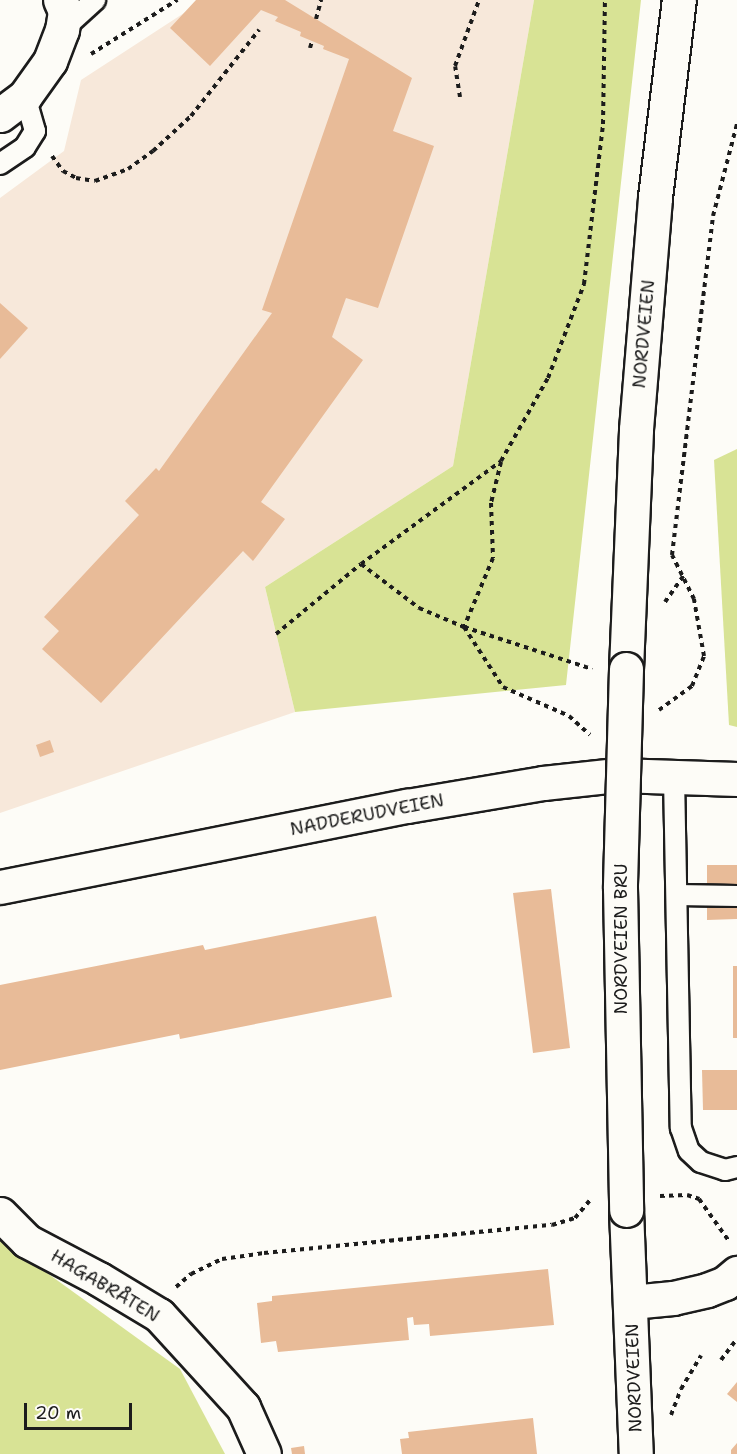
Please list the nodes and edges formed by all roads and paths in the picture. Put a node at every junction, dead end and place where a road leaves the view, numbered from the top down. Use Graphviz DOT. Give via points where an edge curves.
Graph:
graph roads {
  1 [pos="95,0"];
  2 [pos="177,0"];
  3 [pos="321,0"];
  4 [pos="479,0"];
  5 [pos="605,0"];
  6 [pos="679,0"];
  7 [pos="61,15"];
  8 [pos="316,20"];
  9 [pos="259,30"];
  10 [pos="312,41"];
  11 [pos="310,48"];
  12 [pos="83,59"];
  13 [pos="460,96"];
  14 [pos="12,105"];
  15 [pos="737,124"];
  16 [pos="35,131"];
  17 [pos="0,164"];
  18 [pos="501,461"];
  19 [pos="361,564"];
  20 [pos="683,576"];
  21 [pos="663,606"];
  22 [pos="464,627"];
  23 [pos="276,634"];
  24 [pos="612,670"];
  25 [pos="649,715"];
  26 [pos="596,741"];
  27 [pos="674,777"];
  28 [pos="737,779"];
  29 [pos="0,886"];
  30 [pos="678,895"];
  31 [pos="737,896"];
  32 [pos="737,1167"];
  33 [pos="687,1195"];
  34 [pos="591,1199"];
  35 [pos="626,1210"];
  36 [pos="0,1214"];
  37 [pos="734,1258"];
  38 [pos="631,1302"];
  39 [pos="159,1315"];
  40 [pos="737,1339"];
  41 [pos="701,1356"];
  42 [pos="721,1360"];
  43 [pos="670,1417"];
  44 [pos="264,1454"];
  45 [pos="636,1454"];
  1 -- 7 [label="lane"];
  2 -- 12 [label="path"];
  3 -- 8 [label="path"];
  4 -- 13 [label="path" via="455,66"];
  5 -- 18 [label="path" via="603,124 584,284 548,378"];
  6 -- 24 [label="main road, NORDVEIEN" via="655,197"];
  7 -- 14 [label="main road" via="50,61"];
  9 -- 16 [label="path" via="191,116 128,169 95,181 76,178 63,171"];
  10 -- 11 [label="path"];
  14 -- 16 [label="lane"];
  15 -- 20 [label="path" via="713,216 688,419 672,555"];
  16 -- 17 [label="lane" via="25,147"];
  18 -- 19 [label="path"];
  18 -- 22 [label="path" via="491,502 493,558"];
  19 -- 22 [label="path" via="419,608"];
  19 -- 23 [label="path"];
  20 -- 21 [label="path"];
  20 -- 25 [label="path" via="694,599 704,656 692,686"];
  22 -- 24 [label="path"];
  22 -- 26 [label="path" via="503,687 569,716"];
  24 -- 35 [label="main road, NORDVEIEN BRU, bridge"];
  27 -- 28 [label="main road, NADDERUDVEIEN"];
  27 -- 29 [label="main road, NADDERUDVEIEN" via="617,775 543,783"];
  27 -- 30 [label="lane"];
  30 -- 31 [label="lane"];
  30 -- 32 [label="lane" via="681,1128 688,1151 701,1162 724,1170"];
  33 -- 37 [label="path" via="699,1199 706,1207"];
  34 -- 39 [label="path" via="575,1218 552,1225 222,1260 206,1265 179,1284"];
  35 -- 38 [label="main road, NORDVEIEN"];
  36 -- 39 [label="main road, HAGABRÅTEN" via="27,1241"];
  37 -- 38 [label="main road, NORDVEIEN" via="725,1283 673,1298"];
  38 -- 45 [label="main road, NORDVEIEN"];
  39 -- 44 [label="main road, HAGABRÅTEN" via="243,1407"];
  40 -- 42 [label="path"];
  41 -- 43 [label="path"];
}
